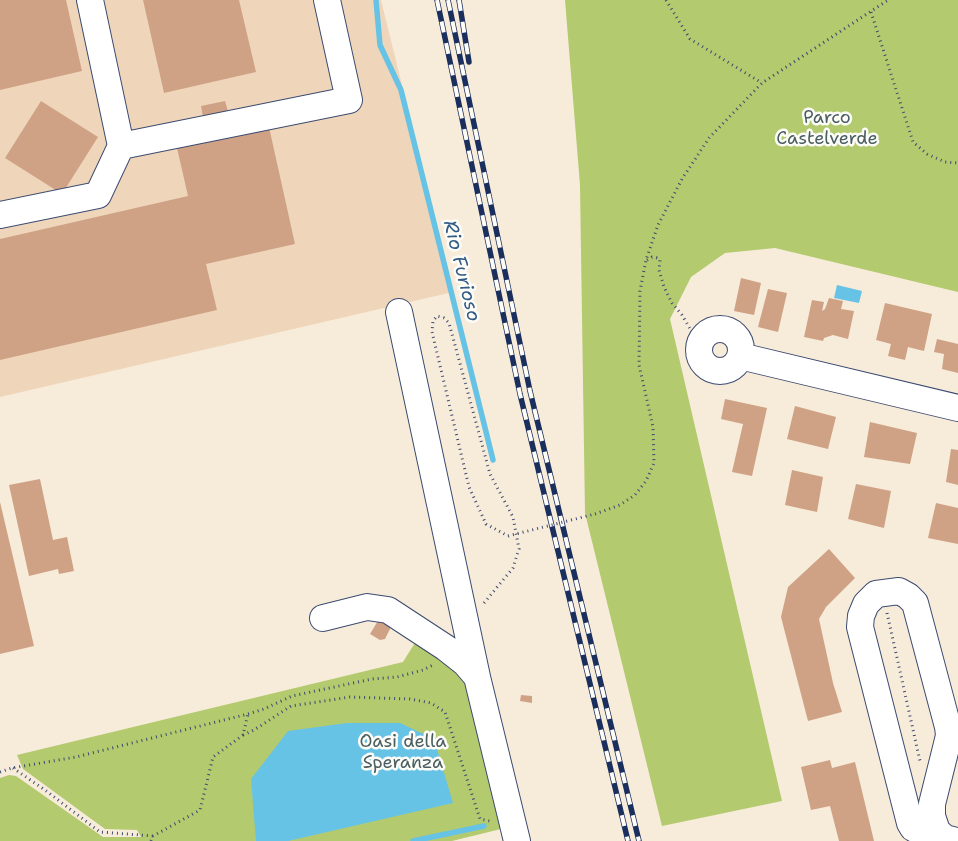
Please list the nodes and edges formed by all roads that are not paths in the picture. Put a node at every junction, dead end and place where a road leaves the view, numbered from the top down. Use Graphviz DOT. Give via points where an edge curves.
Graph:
graph roads {
  1 [pos="90,0"];
  2 [pos="327,0"];
  3 [pos="121,146"];
  4 [pos="0,215"];
  5 [pos="399,312"];
  6 [pos="699,344"];
  7 [pos="958,408"];
  8 [pos="323,618"];
  9 [pos="477,677"];
  10 [pos="515,833"];
  11 [pos="951,840"];
  1 -- 3 [label="street"];
  2 -- 3 [label="street" via="349,100"];
  3 -- 4 [label="street" via="98,195"];
  5 -- 9 [label="street"];
  6 -- 7 [label="street" via="703,363 714,371 727,370 740,356"];
  8 -- 9 [label="street" via="367,607 388,610 454,654"];
  9 -- 10 [label="street"];
  11 -- 11 [label="street" via="937,831 932,816 949,735 915,603 899,591 876,594 866,604 860,627 910,823 930,838"];
}
